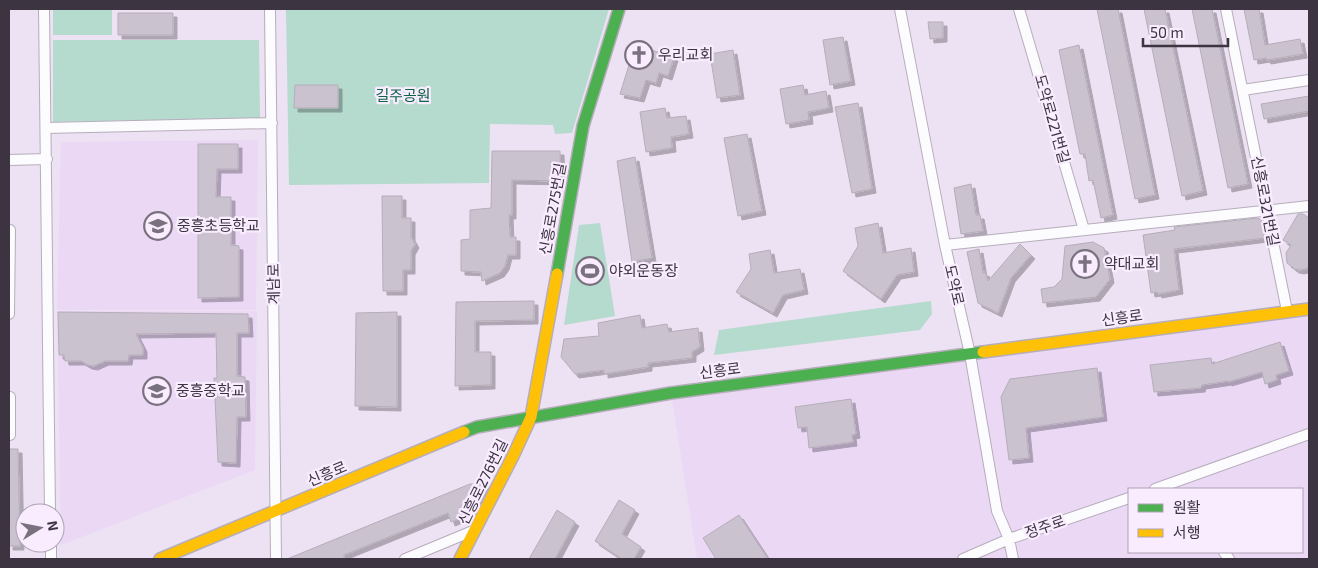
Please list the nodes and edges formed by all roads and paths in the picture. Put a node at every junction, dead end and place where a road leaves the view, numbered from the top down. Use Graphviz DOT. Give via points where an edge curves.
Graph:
graph roads {
  1 [pos="44,9"];
  2 [pos="270,9"];
  3 [pos="619,9"];
  4 [pos="900,9"];
  5 [pos="1019,9"];
  6 [pos="1226,9"];
  7 [pos="1309,80"];
  8 [pos="1243,90"];
  9 [pos="272,123"];
  10 [pos="46,128"];
  11 [pos="46,159"];
  12 [pos="9,160"];
  13 [pos="1309,206"];
  14 [pos="1267,211"];
  15 [pos="10,230"];
  16 [pos="1084,230"];
  17 [pos="945,245"];
  18 [pos="1309,309"];
  19 [pos="1288,311"];
  20 [pos="9,314"];
  21 [pos="970,354"];
  22 [pos="10,397"];
  23 [pos="530,417"];
  24 [pos="1309,434"];
  25 [pos="9,435"];
  26 [pos="1182,485"];
  27 [pos="1162,488"];
  28 [pos="1128,498"];
  29 [pos="50,503"];
  30 [pos="276,511"];
  31 [pos="475,530"];
  32 [pos="1009,539"];
  33 [pos="160,559"];
  34 [pos="276,559"];
  35 [pos="405,559"];
  36 [pos="460,559"];
  37 [pos="963,559"];
  38 [pos="1013,559"];
  1 -- 10 [label="street"];
  2 -- 9 [label="street, 계남로"];
  3 -- 23 [label="street, 신흥로275번길" via="583,126"];
  4 -- 17 [label="street, 도약로"];
  5 -- 16 [label="street, 도약로221번길"];
  6 -- 8 [label="street, 신흥로321번길"];
  7 -- 8 [label="street"];
  8 -- 14 [label="street, 신흥로321번길"];
  9 -- 10 [label="street"];
  9 -- 30 [label="street, 계남로"];
  10 -- 11 [label="street"];
  11 -- 12 [label="street"];
  11 -- 29 [label="street"];
  13 -- 14 [label="street"];
  14 -- 16 [label="street"];
  14 -- 19 [label="street, 신흥로321번길"];
  15 -- 20 [label="street"];
  16 -- 17 [label="street"];
  17 -- 21 [label="street, 도약로"];
  18 -- 19 [label="street, 신흥로"];
  19 -- 21 [label="street, 신흥로"];
  21 -- 23 [label="street, 신흥로" via="671,393"];
  21 -- 32 [label="street, 도약로" via="997,511"];
  22 -- 25 [label="street"];
  23 -- 30 [label="street, 신흥로" via="477,427"];
  23 -- 31 [label="street, 신흥로276번길"];
  24 -- 26 [label="street"];
  26 -- 27 [label="street"];
  28 -- 32 [label="street, 정주로"];
  30 -- 33 [label="street, 신흥로"];
  30 -- 34 [label="street, 계남로"];
  31 -- 35 [label="street"];
  31 -- 36 [label="street, 신흥로276번길"];
  32 -- 37 [label="street, 정주로"];
  32 -- 38 [label="street, 도약로"];
}
